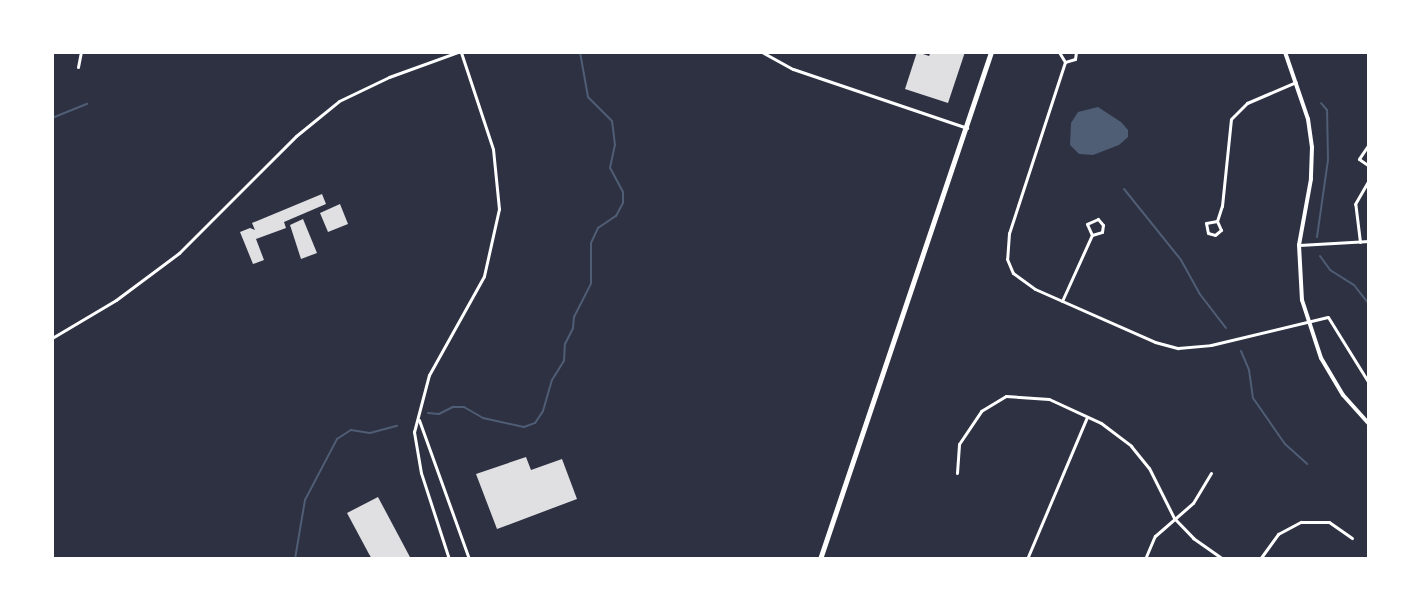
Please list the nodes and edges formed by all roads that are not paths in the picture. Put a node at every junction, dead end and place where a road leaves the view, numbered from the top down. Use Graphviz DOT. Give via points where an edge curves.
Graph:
graph roads {
  1 [pos="81,52"];
  2 [pos="460,52"];
  3 [pos="762,52"];
  4 [pos="991,52"];
  5 [pos="1059,52"];
  6 [pos="1076,52"];
  7 [pos="1285,52"];
  8 [pos="1065,62"];
  9 [pos="78,67"];
  10 [pos="1296,82"];
  11 [pos="967,128"];
  12 [pos="1369,144"];
  13 [pos="1369,166"];
  14 [pos="1369,180"];
  15 [pos="1217,221"];
  16 [pos="1092,235"];
  17 [pos="1369,241"];
  18 [pos="1360,242"];
  19 [pos="1299,245"];
  20 [pos="1062,301"];
  21 [pos="1307,320"];
  22 [pos="52,338"];
  23 [pos="1369,383"];
  24 [pos="418,417"];
  25 [pos="1087,417"];
  26 [pos="1368,422"];
  27 [pos="957,473"];
  28 [pos="1211,473"];
  29 [pos="1174,518"];
  30 [pos="1352,538"];
  31 [pos="449,559"];
  32 [pos="469,559"];
  33 [pos="820,559"];
  34 [pos="1027,559"];
  35 [pos="1145,559"];
  36 [pos="1223,559"];
  37 [pos="1260,559"];
  1 -- 9 [label="street"];
  2 -- 22 [label="street" via="339,101 296,136 179,253 116,300"];
  2 -- 24 [label="street" via="493,149 497,230 484,276 429,375"];
  3 -- 11 [label="street" via="793,69"];
  4 -- 11 [label="main road"];
  5 -- 8 [label="street"];
  6 -- 8 [label="street" via="1075,59"];
  7 -- 10 [label="street"];
  8 -- 20 [label="street" via="1006,243 1013,273"];
  10 -- 15 [label="street" via="1247,103 1231,119"];
  10 -- 19 [label="street" via="1312,147"];
  11 -- 33 [label="main road"];
  12 -- 13 [label="street" via="1359,159"];
  14 -- 18 [label="street" via="1355,204"];
  16 -- 16 [label="street" via="1102,232 1098,219 1087,224"];
  16 -- 20 [label="street"];
  17 -- 18 [label="street"];
  18 -- 19 [label="street"];
  19 -- 21 [label="street"];
  20 -- 21 [label="street" via="1178,348 1211,345"];
  21 -- 23 [label="street" via="1332,320"];
  21 -- 26 [label="street" via="1331,377"];
  24 -- 31 [label="street" via="417,457"];
  24 -- 32 [label="street"];
  25 -- 27 [label="street" via="1039,396 997,400 967,427 957,453"];
  25 -- 29 [label="street" via="1111,429 1140,456"];
  25 -- 34 [label="street"];
  28 -- 29 [label="street" via="1193,503"];
  29 -- 35 [label="street" via="1155,536"];
  29 -- 36 [label="street"];
  30 -- 37 [label="street" via="1329,522 1301,522 1278,534"];
}
